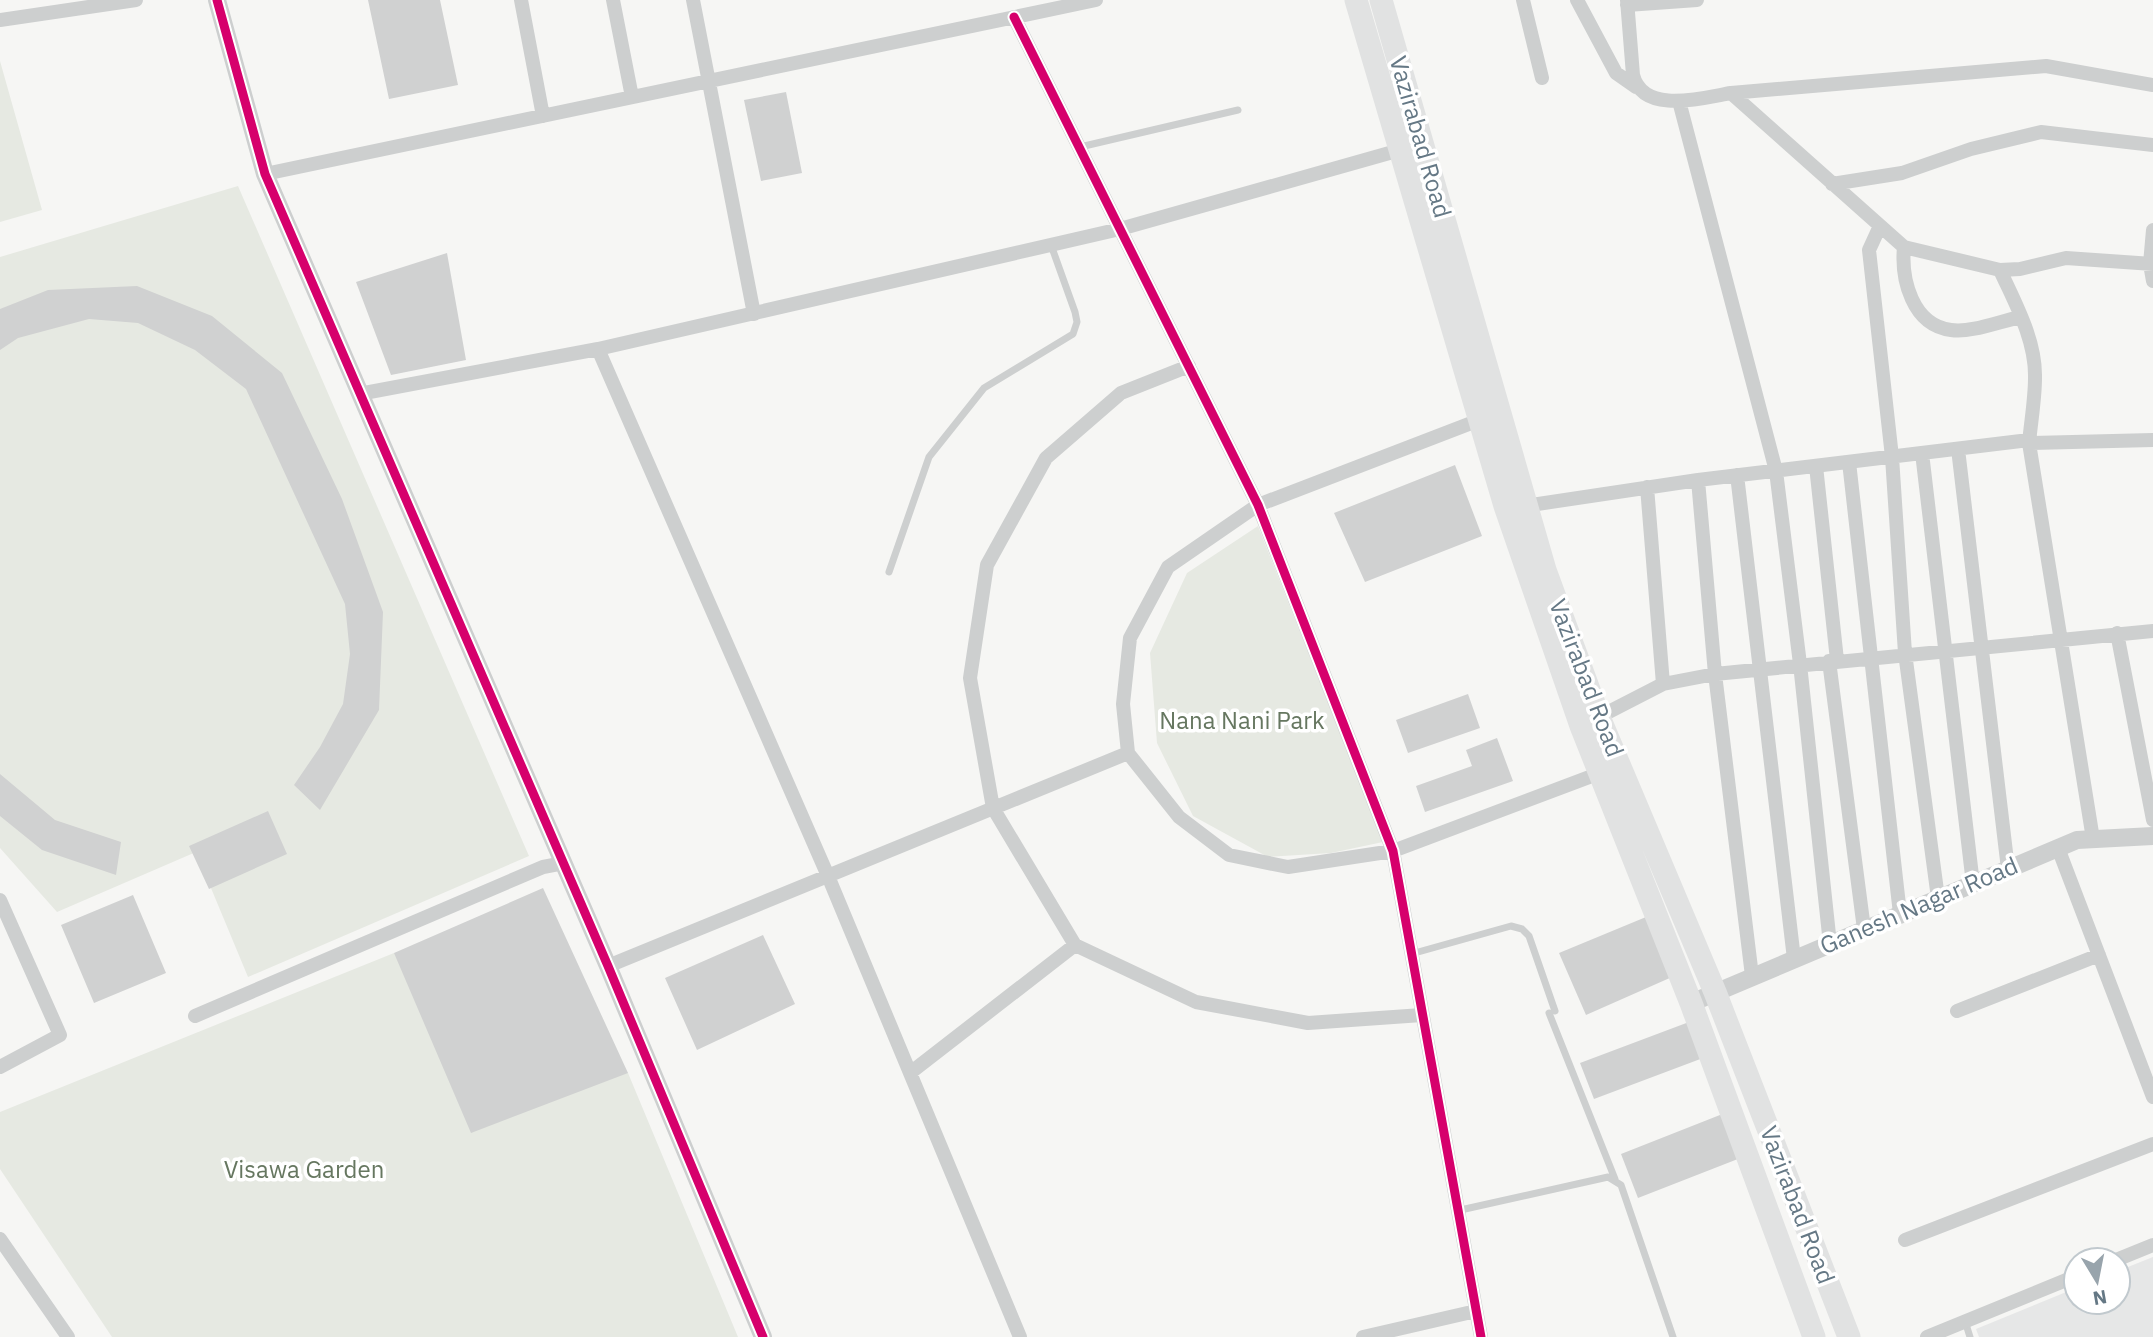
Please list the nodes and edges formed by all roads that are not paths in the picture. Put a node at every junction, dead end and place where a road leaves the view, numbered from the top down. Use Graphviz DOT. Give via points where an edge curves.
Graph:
graph roads {
  1 [pos="136,0"];
  2 [pos="217,0"];
  3 [pos="521,0"];
  4 [pos="614,0"];
  5 [pos="693,0"];
  6 [pos="1096,0"];
  7 [pos="1356,0"];
  8 [pos="1381,0"];
  9 [pos="1522,0"];
  10 [pos="1577,0"];
  11 [pos="1697,0"];
  12 [pos="1627,3"];
  13 [pos="1014,17"];
  14 [pos="0,20"];
  15 [pos="1542,78"];
  16 [pos="710,81"];
  17 [pos="2153,85"];
  18 [pos="1636,87"];
  19 [pos="1731,93"];
  20 [pos="632,97"];
  21 [pos="1679,101"];
  22 [pos="1238,110"];
  23 [pos="543,116"];
  24 [pos="2153,145"];
  25 [pos="1079,147"];
  26 [pos="1400,150"];
  27 [pos="265,174"];
  28 [pos="1832,184"];
  29 [pos="1880,226"];
  30 [pos="1120,229"];
  31 [pos="2153,230"];
  32 [pos="1051,245"];
  33 [pos="1904,247"];
  34 [pos="2152,264"];
  35 [pos="2000,270"];
  36 [pos="2153,281"];
  37 [pos="754,314"];
  38 [pos="2021,317"];
  39 [pos="598,349"];
  40 [pos="1189,366"];
  41 [pos="359,394"];
  42 [pos="1489,416"];
  43 [pos="2153,440"];
  44 [pos="2029,441"];
  45 [pos="1958,449"];
  46 [pos="1922,453"];
  47 [pos="1892,457"];
  48 [pos="1849,462"];
  49 [pos="1816,466"];
  50 [pos="1776,471"];
  51 [pos="1737,475"];
  52 [pos="1698,480"];
  53 [pos="1647,487"];
  54 [pos="1258,505"];
  55 [pos="1524,506"];
  56 [pos="889,572"];
  57 [pos="2153,631"];
  58 [pos="2117,633"];
  59 [pos="2060,637"];
  60 [pos="1982,646"];
  61 [pos="1944,650"];
  62 [pos="1905,653"];
  63 [pos="1870,658"];
  64 [pos="1833,661"];
  65 [pos="1800,664"];
  66 [pos="1759,670"];
  67 [pos="1715,674"];
  68 [pos="1663,684"];
  69 [pos="1590,722"];
  70 [pos="1128,753"];
  71 [pos="1600,773"];
  72 [pos="993,808"];
  73 [pos="2153,820"];
  74 [pos="2153,836"];
  75 [pos="2093,839"];
  76 [pos="2058,848"];
  77 [pos="1393,851"];
  78 [pos="564,863"];
  79 [pos="2008,869"];
  80 [pos="828,876"];
  81 [pos="1973,884"];
  82 [pos="1938,898"];
  83 [pos="0,900"];
  84 [pos="1900,914"];
  85 [pos="1864,929"];
  86 [pos="1830,944"];
  87 [pos="1075,945"];
  88 [pos="1411,954"];
  89 [pos="2099,955"];
  90 [pos="1794,958"];
  91 [pos="608,965"];
  92 [pos="1752,976"];
  93 [pos="1715,992"];
  94 [pos="1691,1003"];
  95 [pos="1957,1011"];
  96 [pos="1422,1015"];
  97 [pos="194,1016"];
  98 [pos="0,1067"];
  99 [pos="910,1073"];
  100 [pos="2153,1097"];
  101 [pos="2153,1144"];
  102 [pos="1615,1179"];
  103 [pos="1456,1211"];
  104 [pos="0,1240"];
  105 [pos="1905,1240"];
  106 [pos="2153,1245"];
  107 [pos="2132,1254"];
  108 [pos="2062,1282"];
  109 [pos="1476,1311"];
  110 [pos="1965,1321"];
  111 [pos="68,1337"];
  112 [pos="763,1337"];
  113 [pos="1020,1337"];
  114 [pos="1363,1337"];
  115 [pos="1481,1337"];
  116 [pos="1673,1337"];
  117 [pos="1814,1337"];
  118 [pos="1849,1337"];
  119 [pos="1927,1337"];
  120 [pos="1970,1337"];
  1 -- 14 [label="street"];
  2 -- 27 [label="street"];
  3 -- 23 [label="street"];
  4 -- 20 [label="street"];
  5 -- 16 [label="street"];
  6 -- 13 [label="street"];
  7 -- 26 [label="main road, Vazirabad Road"];
  8 -- 42 [label="main road, Vazirabad Road"];
  9 -- 15 [label="street"];
  10 -- 18 [label="street" via="1616,73"];
  11 -- 12 [label="street"];
  12 -- 18 [label="street"];
  13 -- 16 [label="street"];
  13 -- 25 [label="street"];
  16 -- 20 [label="street"];
  16 -- 37 [label="street"];
  17 -- 19 [label="street" via="2046,66"];
  18 -- 21 [label="street" via="1649,97"];
  19 -- 21 [label="street"];
  19 -- 28 [label="street"];
  20 -- 23 [label="street"];
  21 -- 50 [label="street"];
  22 -- 25 [label="lane"];
  23 -- 27 [label="street"];
  24 -- 28 [label="street" via="2041,132 1902,173"];
  25 -- 30 [label="street"];
  26 -- 30 [label="street"];
  26 -- 42 [label="main road, Vazirabad Road"];
  27 -- 41 [label="street"];
  28 -- 29 [label="street"];
  29 -- 33 [label="street"];
  29 -- 47 [label="street" via="1869,250"];
  30 -- 32 [label="street"];
  30 -- 40 [label="street"];
  31 -- 34 [label="street"];
  32 -- 37 [label="street"];
  32 -- 56 [label="lane" via="1075,312 1073,334 984,388 929,457"];
  33 -- 35 [label="street"];
  33 -- 38 [label="street" via="1903,275 1911,297 1922,315 1936,325 1964,329"];
  34 -- 35 [label="street" via="2066,258"];
  34 -- 36 [label="street"];
  35 -- 38 [label="street"];
  37 -- 39 [label="street"];
  38 -- 44 [label="street" via="2035,376"];
  39 -- 41 [label="street"];
  39 -- 80 [label="street"];
  40 -- 54 [label="street"];
  40 -- 72 [label="street" via="1121,393 1046,458 987,565 970,678"];
  41 -- 78 [label="street"];
  42 -- 54 [label="street"];
  42 -- 55 [label="main road, Vazirabad Road"];
  42 -- 69 [label="main road, Vazirabad Road" via="1505,506"];
  43 -- 44 [label="street"];
  44 -- 45 [label="street"];
  44 -- 59 [label="street"];
  45 -- 46 [label="street"];
  45 -- 60 [label="street"];
  46 -- 47 [label="street"];
  46 -- 61 [label="street"];
  47 -- 48 [label="street"];
  47 -- 62 [label="street"];
  48 -- 49 [label="street"];
  48 -- 63 [label="street"];
  49 -- 50 [label="street"];
  49 -- 64 [label="street"];
  50 -- 51 [label="street"];
  50 -- 65 [label="street"];
  51 -- 52 [label="street"];
  51 -- 66 [label="street"];
  52 -- 53 [label="street"];
  52 -- 67 [label="street"];
  53 -- 55 [label="street"];
  53 -- 68 [label="street"];
  54 -- 70 [label="street" via="1168,567 1130,638 1123,704"];
  54 -- 77 [label="street"];
  55 -- 69 [label="main road, Vazirabad Road"];
  57 -- 58 [label="street"];
  58 -- 59 [label="street"];
  58 -- 73 [label="street"];
  59 -- 60 [label="street"];
  59 -- 75 [label="street"];
  60 -- 61 [label="street"];
  60 -- 79 [label="street"];
  61 -- 62 [label="street"];
  61 -- 81 [label="street"];
  62 -- 63 [label="street"];
  62 -- 82 [label="street"];
  63 -- 64 [label="street"];
  63 -- 84 [label="street"];
  64 -- 65 [label="street"];
  64 -- 85 [label="street"];
  65 -- 66 [label="street"];
  65 -- 86 [label="street"];
  66 -- 67 [label="street"];
  66 -- 90 [label="street"];
  67 -- 68 [label="street"];
  67 -- 92 [label="street"];
  68 -- 69 [label="street"];
  69 -- 71 [label="main road, Vazirabad Road"];
  69 -- 93 [label="main road, Vazirabad Road"];
  70 -- 72 [label="street"];
  70 -- 77 [label="street" via="1179,817 1229,855 1288,867"];
  71 -- 77 [label="street"];
  71 -- 94 [label="main road, Vazirabad Road"];
  72 -- 80 [label="street"];
  72 -- 87 [label="street"];
  74 -- 75 [label="street, Ganesh Nagar Road"];
  75 -- 76 [label="street, Ganesh Nagar Road"];
  76 -- 79 [label="street, Ganesh Nagar Road"];
  76 -- 89 [label="street"];
  77 -- 88 [label="street"];
  78 -- 91 [label="street"];
  78 -- 97 [label="street" via="544,867"];
  79 -- 81 [label="street, Ganesh Nagar Road"];
  80 -- 91 [label="street"];
  80 -- 99 [label="street"];
  81 -- 82 [label="street, Ganesh Nagar Road"];
  82 -- 84 [label="street, Ganesh Nagar Road"];
  83 -- 98 [label="street" via="60,1035"];
  84 -- 85 [label="street, Ganesh Nagar Road"];
  85 -- 86 [label="street, Ganesh Nagar Road"];
  86 -- 90 [label="street, Ganesh Nagar Road"];
  87 -- 96 [label="street" via="1196,1002 1308,1023"];
  87 -- 99 [label="street"];
  88 -- 96 [label="street"];
  88 -- 102 [label="lane" via="1511,926 1529,936 1552,1012"];
  89 -- 95 [label="street"];
  89 -- 100 [label="street"];
  90 -- 92 [label="street, Ganesh Nagar Road"];
  91 -- 112 [label="street"];
  92 -- 93 [label="street, Ganesh Nagar Road"];
  93 -- 94 [label="street, Ganesh Nagar Road"];
  93 -- 118 [label="main road, Vazirabad Road"];
  94 -- 117 [label="main road, Vazirabad Road"];
  96 -- 103 [label="street"];
  99 -- 113 [label="street"];
  101 -- 105 [label="street"];
  102 -- 103 [label="lane"];
  102 -- 116 [label="lane" via="1621,1185"];
  103 -- 109 [label="street"];
  104 -- 111 [label="street"];
  106 -- 107 [label="street"];
  108 -- 110 [label="street"];
  109 -- 114 [label="street"];
  109 -- 115 [label="street"];
  110 -- 119 [label="street"];
  110 -- 120 [label="lane"];
}
